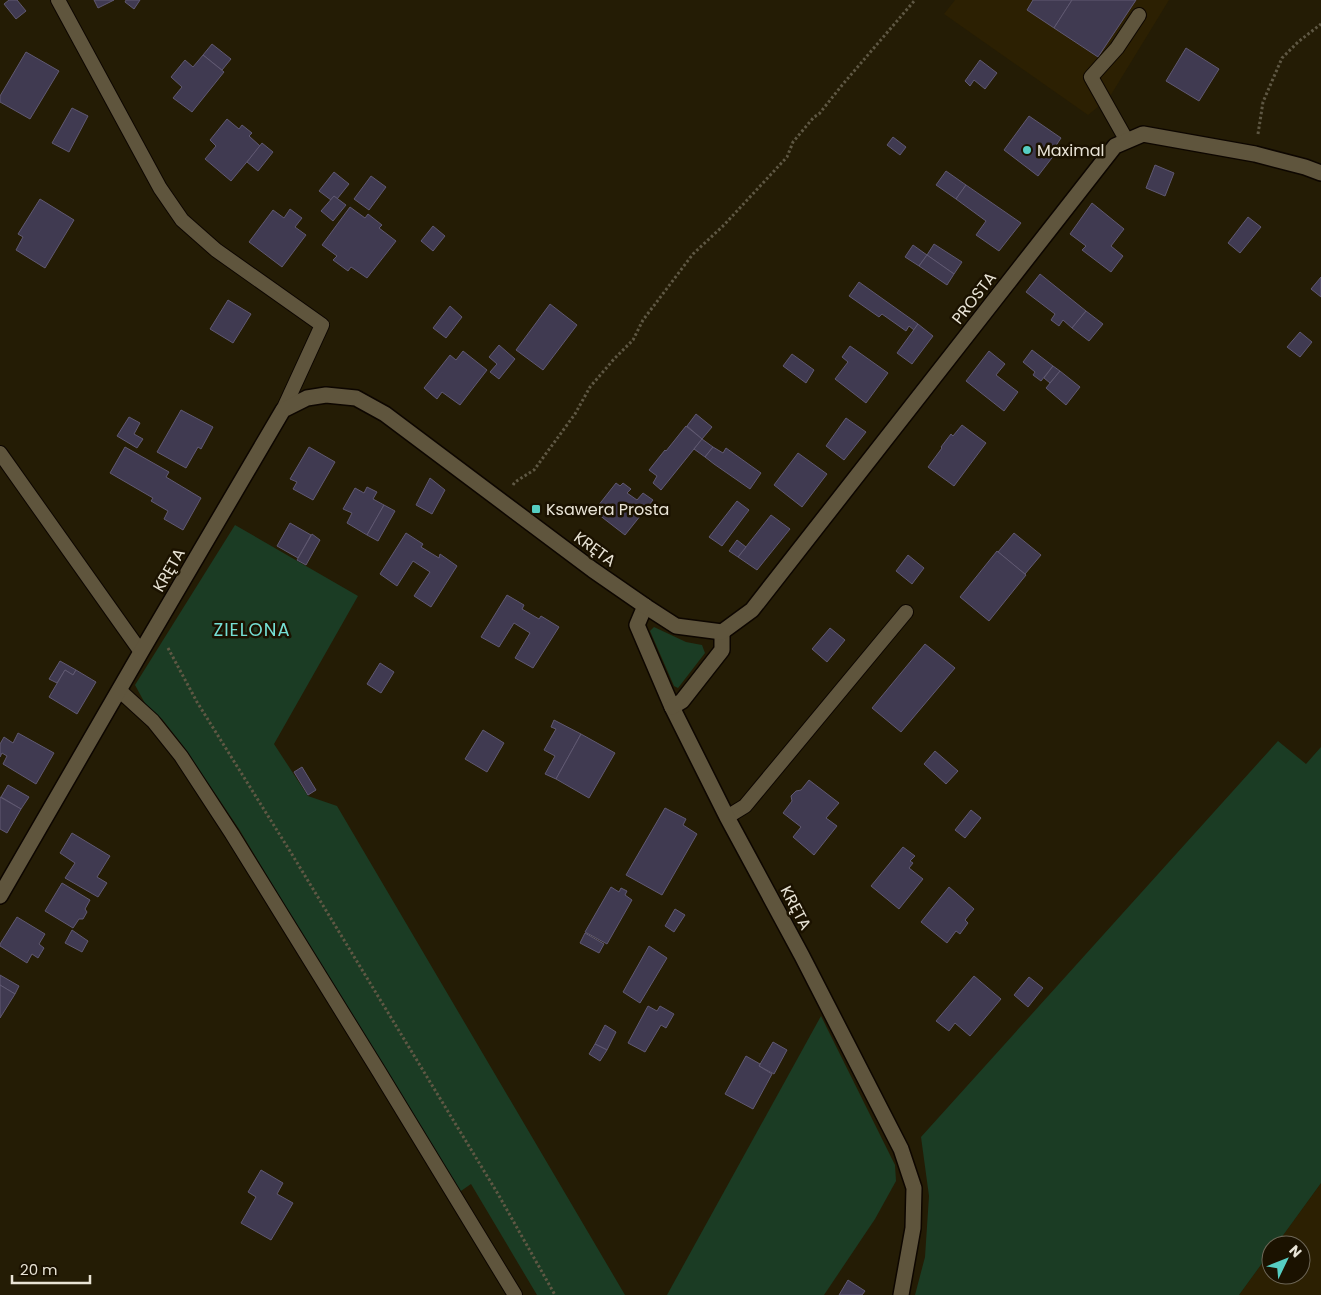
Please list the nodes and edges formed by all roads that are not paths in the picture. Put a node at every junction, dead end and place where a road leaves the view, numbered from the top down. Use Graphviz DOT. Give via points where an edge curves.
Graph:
graph roads {
  1 [pos="58,0"];
  2 [pos="1139,15"];
  3 [pos="1126,141"];
  4 [pos="1321,173"];
  5 [pos="283,410"];
  6 [pos="0,453"];
  7 [pos="645,606"];
  8 [pos="906,612"];
  9 [pos="722,632"];
  10 [pos="141,652"];
  11 [pos="119,690"];
  12 [pos="672,707"];
  13 [pos="727,817"];
  14 [pos="0,896"];
  15 [pos="515,1295"];
  16 [pos="902,1295"];
  1 -- 5 [label="lane" via="160,188 182,220 216,250 322,325"];
  2 -- 3 [label="lane" via="1091,78"];
  3 -- 4 [label="street, PROSTA" via="1143,134 1255,154"];
  3 -- 9 [label="street, PROSTA" via="1115,146 752,610"];
  5 -- 7 [label="street, KRĘTA" via="307,398 326,394 356,398 385,414 592,570"];
  5 -- 10 [label="street, KRĘTA"];
  6 -- 10 [label="lane"];
  7 -- 9 [label="street" via="676,626"];
  7 -- 12 [label="street, KRĘTA" via="637,625"];
  8 -- 13 [label="lane" via="745,806"];
  9 -- 12 [label="street" via="722,650 682,701"];
  10 -- 11 [label="street, KRĘTA"];
  11 -- 14 [label="street, KRĘTA"];
  11 -- 15 [label="lane" via="153,721 181,756"];
  12 -- 13 [label="street, KRĘTA"];
  13 -- 16 [label="street, KRĘTA" via="901,1149 914,1188 913,1228"];
}
